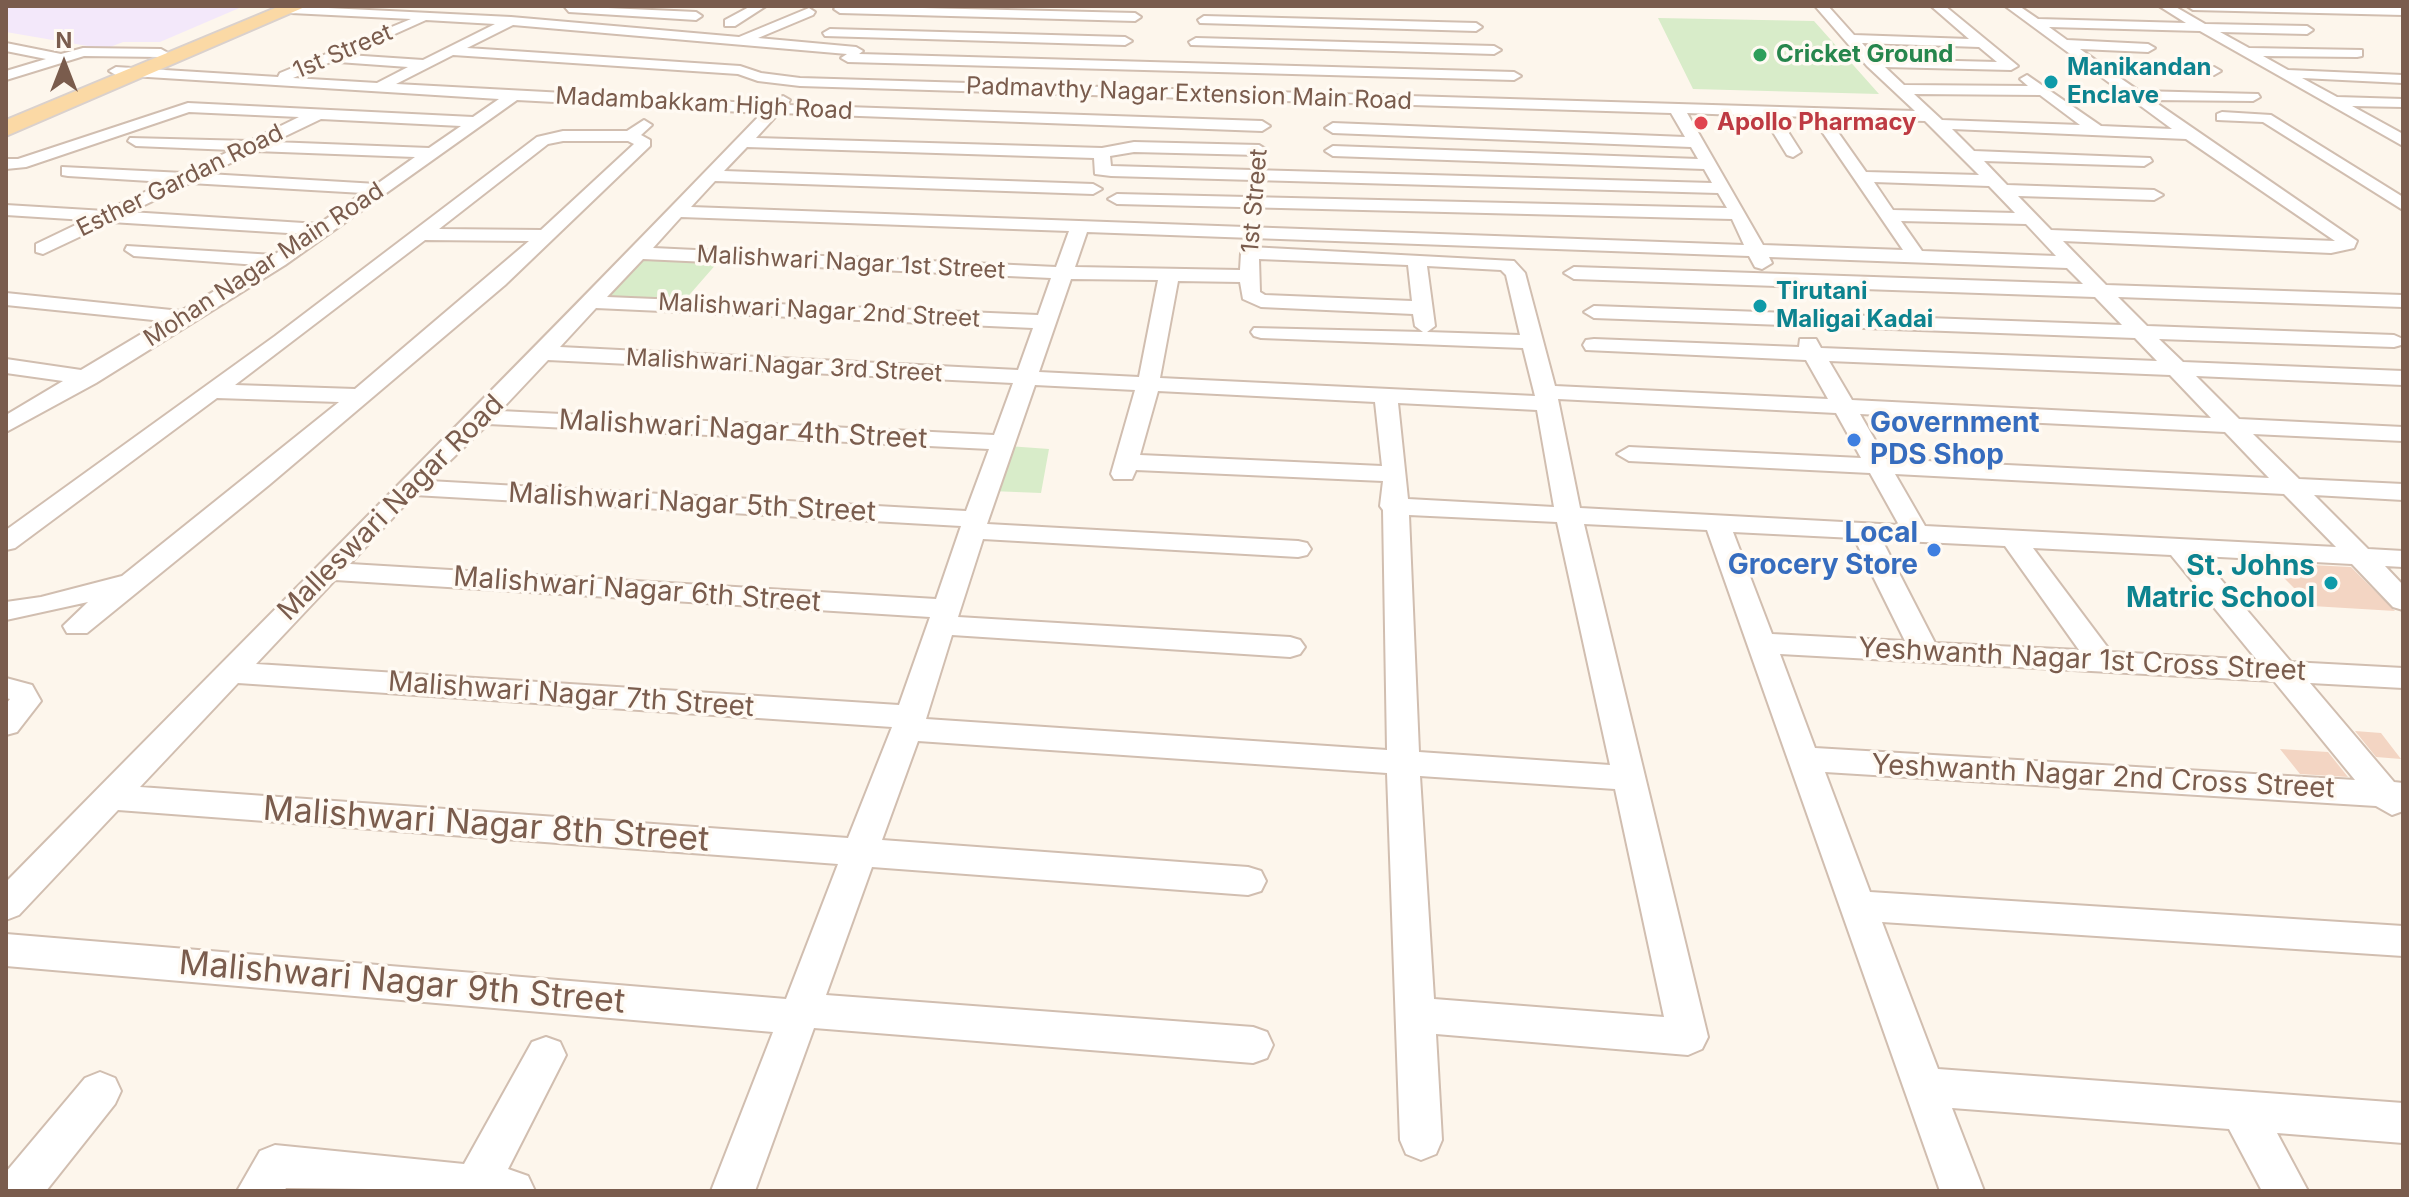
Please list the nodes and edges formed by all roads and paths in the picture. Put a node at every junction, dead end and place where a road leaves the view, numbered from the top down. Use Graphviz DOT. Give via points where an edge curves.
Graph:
graph roads {
  1 [pos="454,6"];
  2 [pos="760,6"];
  3 [pos="1411,6"];
  4 [pos="1821,6"];
  5 [pos="1937,6"];
  6 [pos="2011,6"];
  7 [pos="2165,6"];
  8 [pos="2193,6"];
  9 [pos="287,7"];
  10 [pos="558,8"];
  11 [pos="902,8"];
  12 [pos="840,9"];
  13 [pos="2403,11"];
  14 [pos="340,12"];
  15 [pos="809,12"];
  16 [pos="1137,12"];
  17 [pos="1205,13"];
  18 [pos="429,16"];
  19 [pos="696,16"];
  20 [pos="511,21"];
  21 [pos="1928,22"];
  22 [pos="314,23"];
  23 [pos="730,23"];
  24 [pos="1959,23"];
  25 [pos="2035,23"];
  26 [pos="1411,25"];
  27 [pos="1476,27"];
  28 [pos="2202,28"];
  29 [pos="2307,30"];
  30 [pos="813,33"];
  31 [pos="875,34"];
  32 [pos="668,36"];
  33 [pos="1854,39"];
  34 [pos="1125,41"];
  35 [pos="738,42"];
  36 [pos="1196,42"];
  37 [pos="1983,43"];
  38 [pos="2064,44"];
  39 [pos="6,47"];
  40 [pos="1412,48"];
  41 [pos="2148,48"];
  42 [pos="1494,50"];
  43 [pos="452,51"];
  44 [pos="2246,52"];
  45 [pos="161,53"];
  46 [pos="2357,53"];
  47 [pos="852,54"];
  48 [pos="62,58"];
  49 [pos="329,58"];
  50 [pos="623,63"];
  51 [pos="1872,63"];
  52 [pos="426,64"];
  53 [pos="1114,65"];
  54 [pos="6,66"];
  55 [pos="2011,66"];
  56 [pos="1187,68"];
  57 [pos="2097,68"];
  58 [pos="23,70"];
  59 [pos="2214,71"];
  60 [pos="126,72"];
  61 [pos="1413,73"];
  62 [pos="2283,73"];
  63 [pos="6,76"];
  64 [pos="1514,76"];
  65 [pos="2403,79"];
  66 [pos="277,80"];
  67 [pos="800,82"];
  68 [pos="824,83"];
  69 [pos="381,86"];
  70 [pos="1899,89"];
  71 [pos="1096,91"];
  72 [pos="2042,91"];
  73 [pos="515,95"];
  74 [pos="2137,95"];
  75 [pos="1266,96"];
  76 [pos="2253,97"];
  77 [pos="1333,99"];
  78 [pos="2334,100"];
  79 [pos="2403,103"];
  80 [pos="665,105"];
  81 [pos="774,109"];
  82 [pos="2001,109"];
  83 [pos="1677,110"];
  84 [pos="1768,112"];
  85 [pos="1817,113"];
  86 [pos="317,115"];
  87 [pos="2222,117"];
  88 [pos="6,118"];
  89 [pos="1932,120"];
  90 [pos="474,122"];
  91 [pos="1262,126"];
  92 [pos="2013,127"];
  93 [pos="1333,128"];
  94 [pos="6,129"];
  95 [pos="2097,130"];
  96 [pos="2190,134"];
  97 [pos="2398,135"];
  98 [pos="631,136"];
  99 [pos="136,141"];
  100 [pos="743,142"];
  101 [pos="1695,142"];
  102 [pos="248,147"];
  103 [pos="1259,150"];
  104 [pos="1333,151"];
  105 [pos="1793,152"];
  106 [pos="431,153"];
  107 [pos="1102,153"];
  108 [pos="1969,156"];
  109 [pos="2144,161"];
  110 [pos="6,164"];
  111 [pos="1710,164"];
  112 [pos="68,171"];
  113 [pos="1259,175"];
  114 [pos="711,176"];
  115 [pos="1333,176"];
  116 [pos="1862,177"];
  117 [pos="181,179"];
  118 [pos="1997,186"];
  119 [pos="1723,188"];
  120 [pos="378,189"];
  121 [pos="1093,189"];
  122 [pos="2154,195"];
  123 [pos="1117,199"];
  124 [pos="1257,203"];
  125 [pos="1336,203"];
  126 [pos="2403,205"];
  127 [pos="6,210"];
  128 [pos="677,212"];
  129 [pos="1739,214"];
  130 [pos="1888,215"];
  131 [pos="104,216"];
  132 [pos="2030,219"];
  133 [pos="1079,228"];
  134 [pos="325,230"];
  135 [pos="423,234"];
  136 [pos="2046,235"];
  137 [pos="546,236"];
  138 [pos="1251,243"];
  139 [pos="43,248"];
  140 [pos="1754,248"];
  141 [pos="134,250"];
  142 [pos="638,253"];
  143 [pos="1915,254"];
  144 [pos="1417,260"];
  145 [pos="278,261"];
  146 [pos="2072,262"];
  147 [pos="1063,273"];
  148 [pos="1574,273"];
  149 [pos="1169,275"];
  150 [pos="1250,276"];
  151 [pos="1771,281"];
  152 [pos="2102,293"];
  153 [pos="6,299"];
  154 [pos="2403,301"];
  155 [pos="592,302"];
  156 [pos="1423,308"];
  157 [pos="1594,312"];
  158 [pos="189,318"];
  159 [pos="1792,318"];
  160 [pos="1046,322"];
  161 [pos="2138,331"];
  162 [pos="1261,332"];
  163 [pos="1427,338"];
  164 [pos="2394,341"];
  165 [pos="1533,342"];
  166 [pos="1594,345"];
  167 [pos="543,353"];
  168 [pos="1814,356"];
  169 [pos="6,366"];
  170 [pos="2173,368"];
  171 [pos="88,378"];
  172 [pos="2403,378"];
  173 [pos="1026,379"];
  174 [pos="1148,385"];
  175 [pos="212,391"];
  176 [pos="360,396"];
  177 [pos="1386,397"];
  178 [pos="1546,398"];
  179 [pos="1845,407"];
  180 [pos="482,417"];
  181 [pos="6,425"];
  182 [pos="2236,427"];
  183 [pos="2403,434"];
  184 [pos="1004,443"];
  185 [pos="1629,454"];
  186 [pos="1878,466"];
  187 [pos="1395,474"];
  188 [pos="2288,486"];
  189 [pos="408,487"];
  190 [pos="2403,492"];
  191 [pos="1393,506"];
  192 [pos="1569,516"];
  193 [pos="1717,523"];
  194 [pos="974,525"];
  195 [pos="1864,531"];
  196 [pos="1917,534"];
  197 [pos="2013,539"];
  198 [pos="6,542"];
  199 [pos="2179,547"];
  200 [pos="1298,549"];
  201 [pos="2358,556"];
  202 [pos="2403,559"];
  203 [pos="329,571"];
  204 [pos="132,582"];
  205 [pos="2403,601"];
  206 [pos="6,611"];
  207 [pos="944,617"];
  208 [pos="77,626"];
  209 [pos="1761,643"];
  210 [pos="1290,647"];
  211 [pos="1925,652"];
  212 [pos="2102,661"];
  213 [pos="231,672"];
  214 [pos="2284,672"];
  215 [pos="2403,678"];
  216 [pos="6,688"];
  217 [pos="908,723"];
  218 [pos="6,724"];
  219 [pos="1804,759"];
  220 [pos="1403,763"];
  221 [pos="1629,778"];
  222 [pos="111,797"];
  223 [pos="2397,801"];
  224 [pos="860,853"];
  225 [pos="1248,881"];
  226 [pos="6,905"];
  227 [pos="1858,906"];
  228 [pos="2403,941"];
  229 [pos="6,950"];
  230 [pos="800,1014"];
  231 [pos="1416,1015"];
  232 [pos="1253,1045"];
  233 [pos="546,1055"];
  234 [pos="1924,1087"];
  235 [pos="100,1091"];
  236 [pos="2241,1111"];
  237 [pos="2403,1123"];
  238 [pos="1421,1140"];
  239 [pos="487,1190"];
  240 [pos="18,1191"];
  241 [pos="259,1191"];
  242 [pos="733,1191"];
  243 [pos="1962,1191"];
  244 [pos="2286,1191"];
  1 -- 18 [label="street, 1st Street"];
  2 -- 23 [label="street"];
  3 -- 26 [label="street"];
  4 -- 33 [label="street" via="1844,20"];
  5 -- 24 [label="street"];
  6 -- 25 [label="street"];
  7 -- 28 [label="street"];
  8 -- 13 [label="street"];
  9 -- 14 [label="street"];
  9 -- 45 [label="main road"];
  9 -- 60 [label="main road"];
  10 -- 19 [label="street"];
  11 -- 12 [label="street"];
  11 -- 16 [label="street"];
  11 -- 31 [label="street"];
  14 -- 18 [label="street"];
  14 -- 22 [label="street"];
  15 -- 35 [label="street"];
  16 -- 34 [label="street"];
  17 -- 26 [label="street"];
  17 -- 36 [label="street"];
  18 -- 20 [label="street"];
  18 -- 49 [label="street, 1st Street"];
  20 -- 32 [label="street"];
  20 -- 43 [label="street"];
  21 -- 24 [label="street"];
  24 -- 37 [label="street"];
  25 -- 28 [label="street"];
  25 -- 38 [label="street"];
  26 -- 27 [label="street"];
  26 -- 40 [label="street"];
  28 -- 29 [label="street"];
  28 -- 44 [label="street"];
  30 -- 31 [label="street"];
  31 -- 34 [label="street"];
  31 -- 47 [label="street"];
  32 -- 35 [label="street"];
  32 -- 50 [label="street"];
  33 -- 37 [label="street"];
  33 -- 51 [label="street"];
  34 -- 53 [label="street"];
  35 -- 47 [label="street"];
  36 -- 40 [label="street"];
  36 -- 56 [label="street"];
  37 -- 55 [label="street"];
  38 -- 41 [label="street"];
  38 -- 57 [label="street"];
  39 -- 48 [label="street"];
  40 -- 42 [label="street"];
  40 -- 61 [label="street"];
  43 -- 50 [label="street, Padmavthy Nagar Extension Main Road"];
  43 -- 52 [label="street"];
  44 -- 46 [label="street"];
  44 -- 62 [label="street"];
  45 -- 48 [label="street" via="83,52"];
  45 -- 60 [label="main road"];
  47 -- 53 [label="street"];
  47 -- 68 [label="street"];
  48 -- 58 [label="street"];
  49 -- 52 [label="street"];
  49 -- 66 [label="street, 1st Street"];
  50 -- 67 [label="street, Padmavthy Nagar Extension Main Road" via="740,70"];
  51 -- 55 [label="street"];
  51 -- 70 [label="street"];
  52 -- 69 [label="street"];
  53 -- 56 [label="street"];
  53 -- 71 [label="street"];
  54 -- 58 [label="street"];
  55 -- 72 [label="street"];
  56 -- 61 [label="street"];
  57 -- 59 [label="street"];
  57 -- 74 [label="street"];
  58 -- 63 [label="street"];
  60 -- 66 [label="street, Madambakkam High Road"];
  60 -- 88 [label="main road"];
  60 -- 94 [label="main road"];
  61 -- 64 [label="street"];
  62 -- 65 [label="street"];
  62 -- 78 [label="street"];
  66 -- 69 [label="street, Madambakkam High Road"];
  67 -- 68 [label="street, Padmavthy Nagar Extension Main Road"];
  67 -- 81 [label="street, Malleswari Nagar Road"];
  68 -- 71 [label="street, Padmavthy Nagar Extension Main Road"];
  69 -- 73 [label="street, Madambakkam High Road"];
  70 -- 72 [label="street"];
  70 -- 89 [label="street"];
  71 -- 75 [label="street, Padmavthy Nagar Extension Main Road"];
  72 -- 95 [label="street"];
  73 -- 80 [label="street, Madambakkam High Road"];
  73 -- 90 [label="street, Mohan Nagar Main Road"];
  74 -- 76 [label="street"];
  74 -- 96 [label="street"];
  75 -- 77 [label="street, Padmavthy Nagar Extension Main Road"];
  75 -- 91 [label="street"];
  77 -- 83 [label="street, Padmavthy Nagar Extension Main Road"];
  77 -- 93 [label="street"];
  78 -- 79 [label="street"];
  78 -- 97 [label="street"];
  80 -- 81 [label="street, Madambakkam High Road"];
  80 -- 98 [label="street"];
  81 -- 91 [label="street, Madambakkam High Road"];
  81 -- 100 [label="street, Malleswari Nagar Road"];
  82 -- 92 [label="street"];
  83 -- 84 [label="street, Padmavthy Nagar Extension Main Road"];
  83 -- 101 [label="street"];
  84 -- 85 [label="street, Padmavthy Nagar Extension Main Road"];
  84 -- 105 [label="street"];
  85 -- 89 [label="street, Padmavthy Nagar Extension Main Road"];
  85 -- 116 [label="street"];
  86 -- 90 [label="street"];
  86 -- 102 [label="street, Esther Gardan Road"];
  86 -- 110 [label="street" via="207,107 173,110 20,164"];
  87 -- 126 [label="street" via="2266,118"];
  89 -- 92 [label="street, Padmavthy Nagar Extension Main Road"];
  89 -- 108 [label="street"];
  90 -- 106 [label="street, Mohan Nagar Main Road"];
  91 -- 103 [label="street, 1st Street"];
  92 -- 95 [label="street, Padmavthy Nagar Extension Main Road"];
  93 -- 101 [label="street"];
  93 -- 104 [label="street"];
  95 -- 96 [label="street, Padmavthy Nagar Extension Main Road"];
  96 -- 136 [label="street" via="2347,244"];
  98 -- 135 [label="street" via="543,140"];
  98 -- 137 [label="street" via="644,143"];
  99 -- 102 [label="street"];
  100 -- 107 [label="street"];
  100 -- 114 [label="street, Malleswari Nagar Road"];
  101 -- 111 [label="street"];
  102 -- 106 [label="street"];
  102 -- 117 [label="street, Esther Gardan Road"];
  103 -- 107 [label="street" via="1134,147"];
  103 -- 113 [label="street, 1st Street"];
  104 -- 111 [label="street"];
  104 -- 115 [label="street"];
  106 -- 120 [label="street, Mohan Nagar Main Road"];
  107 -- 113 [label="street" via="1101,170"];
  108 -- 109 [label="street"];
  108 -- 118 [label="street"];
  111 -- 119 [label="street"];
  112 -- 117 [label="street"];
  113 -- 115 [label="street"];
  113 -- 124 [label="street, 1st Street"];
  114 -- 121 [label="street"];
  114 -- 128 [label="street, Malleswari Nagar Road"];
  115 -- 119 [label="street"];
  115 -- 125 [label="street"];
  116 -- 118 [label="street"];
  116 -- 130 [label="street"];
  117 -- 120 [label="street"];
  117 -- 131 [label="street, Esther Gardan Road"];
  118 -- 122 [label="street"];
  118 -- 132 [label="street"];
  119 -- 129 [label="street"];
  120 -- 134 [label="street, Mohan Nagar Main Road"];
  123 -- 124 [label="street"];
  124 -- 125 [label="street"];
  124 -- 138 [label="street, 1st Street"];
  125 -- 129 [label="street"];
  127 -- 131 [label="street"];
  128 -- 133 [label="street"];
  128 -- 142 [label="street, Malleswari Nagar Road"];
  129 -- 140 [label="street"];
  130 -- 132 [label="street"];
  130 -- 143 [label="street"];
  131 -- 134 [label="street"];
  131 -- 139 [label="street, Esther Gardan Road"];
  132 -- 136 [label="street"];
  133 -- 138 [label="street"];
  133 -- 147 [label="street"];
  134 -- 145 [label="street, Mohan Nagar Main Road"];
  135 -- 137 [label="street"];
  135 -- 175 [label="street"];
  136 -- 146 [label="street"];
  137 -- 176 [label="street"];
  138 -- 140 [label="street"];
  138 -- 144 [label="street"];
  138 -- 150 [label="street, 1st Street"];
  140 -- 143 [label="street"];
  140 -- 151 [label="street"];
  141 -- 145 [label="street"];
  142 -- 147 [label="street, Malishwari Nagar 1st Street"];
  142 -- 155 [label="street, Malleswari Nagar Road"];
  143 -- 146 [label="street"];
  144 -- 156 [label="street"];
  144 -- 165 [label="street" via="1512,268"];
  145 -- 158 [label="street, Mohan Nagar Main Road"];
  146 -- 152 [label="street"];
  147 -- 149 [label="street, Malishwari Nagar 1st Street"];
  147 -- 160 [label="street"];
  148 -- 151 [label="street"];
  149 -- 150 [label="street, Malishwari Nagar 1st Street"];
  149 -- 174 [label="street"];
  150 -- 156 [label="street" via="1250,295 1261,301"];
  151 -- 152 [label="street"];
  151 -- 159 [label="street"];
  152 -- 154 [label="street"];
  152 -- 161 [label="street"];
  153 -- 158 [label="street"];
  155 -- 160 [label="street, Malishwari Nagar 2nd Street"];
  155 -- 167 [label="street, Malleswari Nagar Road"];
  156 -- 163 [label="street"];
  157 -- 159 [label="street"];
  158 -- 171 [label="street, Mohan Nagar Main Road"];
  159 -- 161 [label="street"];
  159 -- 168 [label="street"];
  160 -- 173 [label="street"];
  161 -- 164 [label="street"];
  161 -- 170 [label="street"];
  162 -- 163 [label="street"];
  163 -- 165 [label="street"];
  165 -- 178 [label="street"];
  166 -- 168 [label="street"];
  167 -- 173 [label="street, Malishwari Nagar 3rd Street"];
  167 -- 180 [label="street, Malleswari Nagar Road"];
  168 -- 170 [label="street"];
  168 -- 179 [label="street"];
  169 -- 171 [label="street"];
  170 -- 172 [label="street"];
  170 -- 182 [label="street"];
  171 -- 181 [label="street, Mohan Nagar Main Road"];
  173 -- 174 [label="street, Malishwari Nagar 3rd Street"];
  173 -- 184 [label="street"];
  174 -- 177 [label="street, Malishwari Nagar 3rd Street"];
  174 -- 187 [label="street" via="1124,468"];
  175 -- 176 [label="street"];
  175 -- 198 [label="street"];
  176 -- 204 [label="street"];
  177 -- 178 [label="street, Malishwari Nagar 3rd Street"];
  177 -- 187 [label="street"];
  178 -- 179 [label="street, Malishwari Nagar 3rd Street"];
  178 -- 192 [label="street"];
  179 -- 182 [label="street, Malishwari Nagar 3rd Street"];
  179 -- 186 [label="street"];
  180 -- 184 [label="street, Malishwari Nagar 4th Street"];
  180 -- 189 [label="street, Malleswari Nagar Road"];
  182 -- 183 [label="street, Malishwari Nagar 3rd Street"];
  182 -- 188 [label="street"];
  184 -- 194 [label="street"];
  185 -- 186 [label="street"];
  186 -- 188 [label="street"];
  186 -- 196 [label="street"];
  187 -- 191 [label="street"];
  188 -- 190 [label="street"];
  188 -- 201 [label="street"];
  189 -- 194 [label="street, Malishwari Nagar 5th Street"];
  189 -- 203 [label="street, Malleswari Nagar Road"];
  191 -- 192 [label="street"];
  191 -- 220 [label="street"];
  192 -- 193 [label="street"];
  192 -- 221 [label="street"];
  193 -- 195 [label="street"];
  193 -- 209 [label="street"];
  194 -- 200 [label="street, Malishwari Nagar 5th Street"];
  194 -- 207 [label="street"];
  195 -- 196 [label="street"];
  195 -- 211 [label="street"];
  196 -- 197 [label="street"];
  197 -- 199 [label="street"];
  197 -- 212 [label="street"];
  199 -- 201 [label="street"];
  199 -- 214 [label="street"];
  201 -- 202 [label="street"];
  201 -- 205 [label="street"];
  203 -- 207 [label="street, Malishwari Nagar 6th Street"];
  203 -- 213 [label="street, Malleswari Nagar Road"];
  204 -- 206 [label="street"];
  204 -- 208 [label="street"];
  207 -- 210 [label="street, Malishwari Nagar 6th Street"];
  207 -- 217 [label="street"];
  209 -- 211 [label="street, Yeshwanth Nagar 1st Cross Street"];
  209 -- 219 [label="street"];
  211 -- 212 [label="street, Yeshwanth Nagar 1st Cross Street"];
  212 -- 214 [label="street, Yeshwanth Nagar 1st Cross Street"];
  213 -- 217 [label="street, Malishwari Nagar 7th Street"];
  213 -- 222 [label="street, Malleswari Nagar Road"];
  214 -- 215 [label="street, Yeshwanth Nagar 1st Cross Street"];
  214 -- 223 [label="street"];
  216 -- 218 [label="street" via="21,692 26,701"];
  217 -- 220 [label="street, Malishwari Nagar 7th Street"];
  217 -- 224 [label="street"];
  219 -- 223 [label="street, Yeshwanth Nagar 2nd Cross Street"];
  219 -- 227 [label="street"];
  220 -- 221 [label="street, Malishwari Nagar 7th Street"];
  220 -- 231 [label="street"];
  221 -- 231 [label="street" via="1688,1037"];
  222 -- 224 [label="street, Malishwari Nagar 8th Street"];
  222 -- 226 [label="street, Malleswari Nagar Road"];
  224 -- 225 [label="street, Malishwari Nagar 8th Street"];
  224 -- 230 [label="street"];
  227 -- 228 [label="street"];
  227 -- 234 [label="street"];
  229 -- 230 [label="street, Malishwari Nagar 9th Street"];
  230 -- 232 [label="street, Malishwari Nagar 9th Street"];
  230 -- 242 [label="street"];
  231 -- 238 [label="street"];
  233 -- 239 [label="street"];
  234 -- 236 [label="street"];
  234 -- 243 [label="street"];
  235 -- 240 [label="street"];
  236 -- 237 [label="street"];
  236 -- 244 [label="street"];
  239 -- 241 [label="street" via="275,1166"];
}
